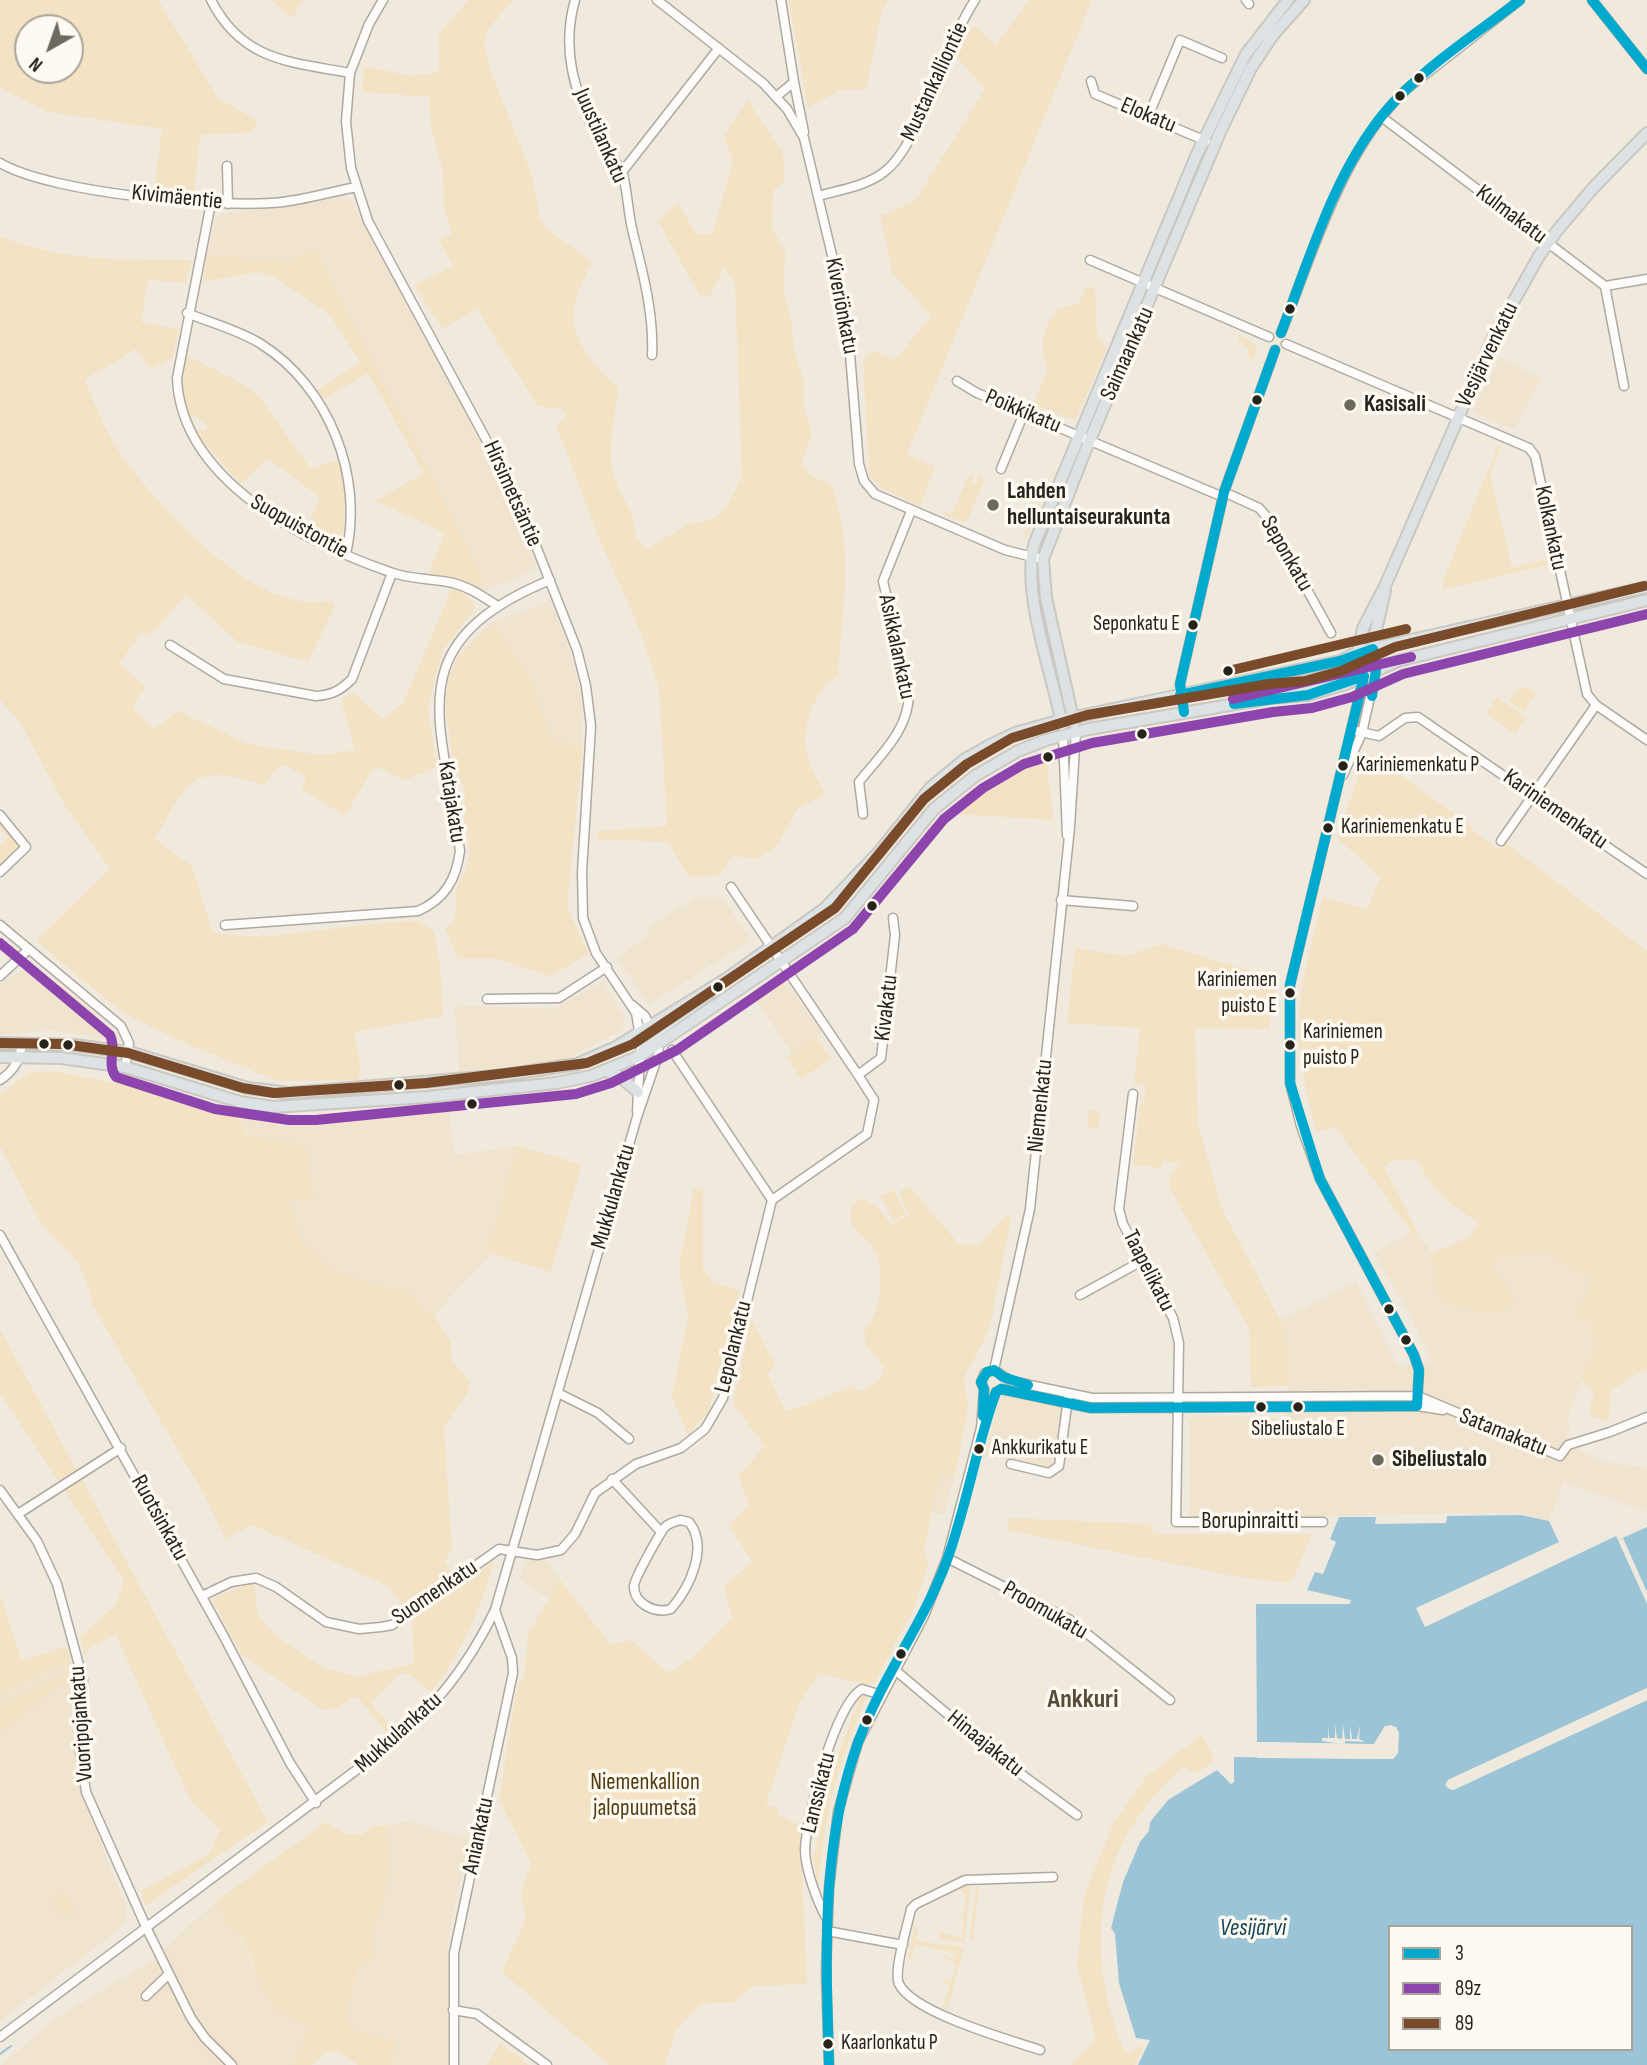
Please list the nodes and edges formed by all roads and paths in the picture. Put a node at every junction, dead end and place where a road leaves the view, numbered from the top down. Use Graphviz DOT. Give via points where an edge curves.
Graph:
graph roads {
  1 [pos="211,0"];
  2 [pos="383,0"];
  3 [pos="575,0"];
  4 [pos="657,0"];
  5 [pos="781,0"];
  6 [pos="975,0"];
  7 [pos="1288,0"];
  8 [pos="1304,0"];
  9 [pos="1520,0"];
  10 [pos="1592,1"];
  11 [pos="719,48"];
  12 [pos="1222,58"];
  13 [pos="1647,69"];
  14 [pos="350,73"];
  15 [pos="1091,81"];
  16 [pos="794,82"];
  17 [pos="777,96"];
  18 [pos="1148,117"];
  19 [pos="1383,118"];
  20 [pos="1647,133"];
  21 [pos="804,138"];
  22 [pos="1204,139"];
  23 [pos="1647,144"];
  24 [pos="1215,145"];
  25 [pos="1633,150"];
  26 [pos="0,163"];
  27 [pos="227,166"];
  28 [pos="622,172"];
  29 [pos="356,187"];
  30 [pos="818,196"];
  31 [pos="211,203"];
  32 [pos="228,204"];
  33 [pos="1548,244"];
  34 [pos="1090,260"];
  35 [pos="1647,279"];
  36 [pos="1145,282"];
  37 [pos="1605,286"];
  38 [pos="1157,288"];
  39 [pos="187,313"];
  40 [pos="1281,333"];
  41 [pos="1269,337"];
  42 [pos="1286,344"];
  43 [pos="1275,350"];
  44 [pos="652,355"];
  45 [pos="957,381"];
  46 [pos="1624,386"];
  47 [pos="1024,414"];
  48 [pos="1458,415"];
  49 [pos="1078,435"];
  50 [pos="1091,441"];
  51 [pos="1001,469"];
  52 [pos="1223,494"];
  53 [pos="911,511"];
  54 [pos="346,554"];
  55 [pos="1030,557"];
  56 [pos="1043,559"];
  57 [pos="392,573"];
  58 [pos="550,580"];
  59 [pos="1385,586"];
  60 [pos="1647,587"];
  61 [pos="1647,600"];
  62 [pos="1567,604"];
  63 [pos="496,605"];
  64 [pos="1570,618"];
  65 [pos="1331,633"];
  66 [pos="170,645"];
  67 [pos="1373,649"];
  68 [pos="1358,652"];
  69 [pos="1376,670"];
  70 [pos="1363,671"];
  71 [pos="1181,695"];
  72 [pos="1596,705"];
  73 [pos="1184,712"];
  74 [pos="1074,718"];
  75 [pos="1061,720"];
  76 [pos="1352,730"];
  77 [pos="1076,732"];
  78 [pos="1362,733"];
  79 [pos="1063,735"];
  80 [pos="1647,740"];
  81 [pos="1342,777"];
  82 [pos="1534,794"];
  83 [pos="863,814"];
  84 [pos="0,815"];
  85 [pos="1068,838"];
  86 [pos="1501,841"];
  87 [pos="0,872"];
  88 [pos="1647,874"];
  89 [pos="731,887"];
  90 [pos="1061,900"];
  91 [pos="1133,906"];
  92 [pos="892,918"];
  93 [pos="0,925"];
  94 [pos="226,925"];
  95 [pos="773,947"];
  96 [pos="29,949"];
  97 [pos="783,960"];
  98 [pos="607,967"];
  99 [pos="0,976"];
  100 [pos="487,999"];
  101 [pos="650,1034"];
  102 [pos="0,1043"];
  103 [pos="22,1043"];
  104 [pos="672,1050"];
  105 [pos="129,1052"];
  106 [pos="640,1056"];
  107 [pos="0,1057"];
  108 [pos="21,1057"];
  109 [pos="125,1067"];
  110 [pos="606,1071"];
  111 [pos="858,1075"];
  112 [pos="0,1080"];
  113 [pos="638,1092"];
  114 [pos="1133,1094"];
  115 [pos="636,1117"];
  116 [pos="772,1200"];
  117 [pos="0,1235"];
  118 [pos="1142,1261"];
  119 [pos="1080,1296"];
  120 [pos="995,1370"];
  121 [pos="1003,1377"];
  122 [pos="984,1389"];
  123 [pos="998,1391"];
  124 [pos="558,1393"];
  125 [pos="1067,1400"];
  126 [pos="1418,1401"];
  127 [pos="1179,1402"];
  128 [pos="1647,1417"];
  129 [pos="981,1428"];
  130 [pos="629,1439"];
  131 [pos="121,1448"];
  132 [pos="1011,1464"];
  133 [pos="612,1479"];
  134 [pos="0,1490"];
  135 [pos="18,1514"];
  136 [pos="1176,1521"];
  137 [pos="1324,1522"];
  138 [pos="661,1532"];
  139 [pos="513,1550"];
  140 [pos="947,1558"];
  141 [pos="202,1596"];
  142 [pos="495,1610"];
  143 [pos="895,1670"];
  144 [pos="881,1695"];
  145 [pos="1170,1700"];
  146 [pos="316,1803"];
  147 [pos="1077,1815"];
  148 [pos="1053,1877"];
  149 [pos="828,1921"];
  150 [pos="147,1928"];
  151 [pos="827,1931"];
  152 [pos="903,1945"];
  153 [pos="169,1975"];
  154 [pos="146,1996"];
  155 [pos="453,2010"];
  156 [pos="0,2037"];
  157 [pos="1040,2050"];
  158 [pos="232,2065"];
  159 [pos="454,2065"];
  160 [pos="547,2065"];
  161 [pos="829,2065"];
  1 -- 14 [label="street" via="232,31 254,50 280,60"];
  2 -- 14 [label="street, Hirsimetsäntie"];
  3 -- 28 [label="street, Juustilankatu" via="567,27 570,62 599,139"];
  4 -- 11 [label="street, Kiveriönkatu"];
  5 -- 16 [label="street"];
  6 -- 30 [label="street, Mustankalliontie" via="897,160 874,179"];
  7 -- 22 [label="main road, Saimaankatu" via="1246,54"];
  8 -- 24 [label="main road, Saimaankatu" via="1251,68"];
  9 -- 19 [label="street" via="1408,88"];
  10 -- 13 [label="street"];
  11 -- 17 [label="street, Kiveriönkatu"];
  11 -- 28 [label="street"];
  12 -- 18 [label="street" via="1180,40"];
  14 -- 29 [label="street, Hirsimetsäntie" via="346,122"];
  15 -- 18 [label="street, Elokatu" via="1095,94"];
  16 -- 17 [label="street"];
  16 -- 21 [label="street"];
  17 -- 21 [label="street, Kiveriönkatu"];
  18 -- 22 [label="street, Elokatu"];
  19 -- 33 [label="street, Kulmakatu"];
  19 -- 40 [label="street" via="1325,216"];
  20 -- 25 [label="main road, Vesijärvenkatu"];
  21 -- 30 [label="street, Kiveriönkatu"];
  22 -- 24 [label="street, Elokatu"];
  22 -- 36 [label="main road, Saimaankatu"];
  23 -- 25 [label="main road, Vesijärvenkatu"];
  24 -- 38 [label="main road, Saimaankatu"];
  25 -- 33 [label="main road, Vesijärvenkatu" via="1593,188"];
  26 -- 31 [label="street, Kivimäentie" via="56,184"];
  27 -- 32 [label="street"];
  28 -- 44 [label="street, Juustilankatu" via="645,280"];
  29 -- 32 [label="street, Kivimäentie" via="283,202"];
  29 -- 58 [label="street, Hirsimetsäntie" via="381,245 516,495"];
  30 -- 53 [label="street, Kiveriönkatu" via="847,318 862,477 875,494"];
  31 -- 32 [label="street, Kivimäentie"];
  31 -- 39 [label="street, Suopuistontie"];
  33 -- 37 [label="street, Kulmakatu"];
  33 -- 48 [label="main road, Vesijärvenkatu" via="1493,338"];
  34 -- 36 [label="street"];
  35 -- 37 [label="street"];
  36 -- 38 [label="street"];
  36 -- 49 [label="main road, Saimaankatu"];
  37 -- 46 [label="street"];
  38 -- 41 [label="street"];
  38 -- 50 [label="main road, Saimaankatu"];
  39 -- 54 [label="street" via="260,343 298,374 314,398 343,451 349,476 351,533"];
  39 -- 54 [label="street, Suopuistontie" via="177,378 178,401 188,430 247,499"];
  40 -- 41 [label="street"];
  40 -- 42 [label="street"];
  41 -- 43 [label="street" via="1269,346"];
  42 -- 43 [label="street"];
  42 -- 48 [label="street, Kolkankatu"];
  43 -- 52 [label="street"];
  45 -- 47 [label="street, Poikkikatu"];
  47 -- 49 [label="street, Poikkikatu"];
  47 -- 51 [label="street"];
  48 -- 59 [label="main road, Vesijärvenkatu"];
  48 -- 62 [label="street, Kolkankatu" via="1520,443 1535,456"];
  49 -- 50 [label="street, Poikkikatu"];
  49 -- 55 [label="main road, Saimaankatu"];
  50 -- 52 [label="street, Seponkatu"];
  50 -- 56 [label="main road, Saimaankatu"];
  52 -- 65 [label="street, Seponkatu" via="1259,508 1267,517"];
  52 -- 71 [label="street"];
  53 -- 55 [label="street, Kiveriönkatu"];
  53 -- 83 [label="street, Asikkalankatu" via="883,581 909,693 909,711 903,727 859,782"];
  54 -- 57 [label="street, Suopuistontie"];
  55 -- 56 [label="street, Kiveriönkatu"];
  55 -- 75 [label="main road, Saimaankatu" via="1034,597"];
  56 -- 74 [label="main road, Saimaankatu" via="1046,598"];
  57 -- 63 [label="street, Suopuistontie" via="454,583"];
  57 -- 66 [label="street" via="352,679 328,696 224,680"];
  58 -- 63 [label="street, Katajakatu"];
  58 -- 98 [label="street, Hirsimetsäntie" via="586,686 591,726 583,918 589,939"];
  59 -- 67 [label="main road, Vesijärvenkatu"];
  59 -- 68 [label="main road, Vesijärvenkatu" via="1363,628"];
  60 -- 62 [label="main road"];
  61 -- 64 [label="main road"];
  62 -- 64 [label="street, Kolkankatu"];
  62 -- 67 [label="main road"];
  63 -- 94 [label="street, Katajakatu" via="464,634 442,675 440,730 460,851 443,896 418,911 396,914"];
  64 -- 69 [label="main road"];
  64 -- 72 [label="street, Kolkankatu" via="1587,694"];
  67 -- 68 [label="main road"];
  67 -- 69 [label="main road, Vesijärvenkatu"];
  67 -- 70 [label="main road"];
  68 -- 70 [label="main road, Vesijärvenkatu"];
  68 -- 71 [label="main road" via="1340,661"];
  69 -- 70 [label="main road"];
  69 -- 78 [label="street, Vesijärvenkatu"];
  70 -- 73 [label="main road" via="1271,698"];
  70 -- 76 [label="street, Vesijärvenkatu"];
  71 -- 73 [label="street"];
  71 -- 74 [label="main road"];
  72 -- 80 [label="street"];
  72 -- 82 [label="street"];
  73 -- 77 [label="main road"];
  74 -- 75 [label="main road"];
  74 -- 77 [label="main road, Saimaankatu"];
  75 -- 79 [label="main road, Niemenkatu"];
  75 -- 95 [label="main road" via="1015,733 944,775 852,883"];
  76 -- 78 [label="street, Kariniemenkatu"];
  76 -- 81 [label="street, Vesijärvenkatu"];
  77 -- 79 [label="main road"];
  77 -- 85 [label="street, Niemenkatu"];
  78 -- 81 [label="street, Vesijärvenkatu"];
  78 -- 82 [label="street, Kariniemenkatu" via="1379,736 1405,718 1418,717"];
  79 -- 85 [label="street, Niemenkatu" via="1064,828"];
  79 -- 97 [label="main road" via="996,761 955,790 934,809 845,918"];
  81 -- 126 [label="street, Vesijärvenkatu" via="1290,985 1290,1083 1320,1179 1414,1355 1419,1370"];
  82 -- 86 [label="street"];
  82 -- 88 [label="street, Kariniemenkatu"];
  84 -- 87 [label="street" via="26,847"];
  85 -- 90 [label="street, Niemenkatu"];
  89 -- 95 [label="street"];
  90 -- 91 [label="street"];
  90 -- 120 [label="street, Niemenkatu" via="1030,1209"];
  92 -- 111 [label="street, Kivakatu" via="895,934 881,1058"];
  93 -- 96 [label="street"];
  95 -- 97 [label="street"];
  95 -- 101 [label="main road"];
  96 -- 99 [label="street"];
  96 -- 105 [label="street" via="110,1014 127,1034"];
  97 -- 101 [label="main road"];
  97 -- 111 [label="street"];
  98 -- 100 [label="street" via="559,998"];
  98 -- 101 [label="street, Hirsimetsäntie"];
  101 -- 105 [label="main road" via="558,1069 313,1093 248,1088"];
  101 -- 106 [label="main road"];
  101 -- 115 [label="street, Mukkulankatu" via="659,1053"];
  102 -- 103 [label="main road"];
  103 -- 105 [label="main road"];
  103 -- 108 [label="street"];
  104 -- 116 [label="street"];
  105 -- 109 [label="street"];
  106 -- 110 [label="main road"];
  106 -- 113 [label="street, Mukkulankatu"];
  107 -- 108 [label="main road"];
  108 -- 109 [label="main road"];
  108 -- 112 [label="street"];
  109 -- 110 [label="main road" via="228,1099 273,1107 556,1083"];
  110 -- 113 [label="main road"];
  111 -- 116 [label="street" via="874,1100 867,1133"];
  113 -- 115 [label="street, Mukkulankatu"];
  114 -- 118 [label="street, Taapelikatu" via="1119,1209"];
  115 -- 124 [label="street, Mukkulankatu"];
  116 -- 133 [label="street, Lepolankatu" via="715,1415 681,1448 636,1464"];
  117 -- 131 [label="street, Ruotsinkatu"];
  118 -- 119 [label="street"];
  118 -- 127 [label="street, Taapelikatu" via="1176,1331"];
  120 -- 121 [label="street"];
  120 -- 122 [label="street, Niemenkatu" via="983,1376"];
  121 -- 123 [label="street"];
  121 -- 125 [label="street"];
  122 -- 123 [label="street"];
  122 -- 129 [label="street"];
  123 -- 125 [label="street"];
  123 -- 129 [label="street"];
  124 -- 130 [label="street" via="598,1413"];
  124 -- 139 [label="street, Mukkulankatu"];
  125 -- 127 [label="street, Satamakatu" via="1091,1408"];
  125 -- 132 [label="street" via="1059,1466 1049,1473"];
  126 -- 127 [label="street, Satamakatu"];
  126 -- 128 [label="street, Satamakatu" via="1560,1456 1567,1445"];
  127 -- 136 [label="street, Taapelikatu"];
  129 -- 140 [label="street"];
  131 -- 135 [label="street"];
  131 -- 141 [label="street, Ruotsinkatu"];
  133 -- 138 [label="street"];
  133 -- 139 [label="street, Lepolankatu" via="595,1493 575,1534 561,1550 537,1555"];
  134 -- 135 [label="street, Vuoripojankatu"];
  135 -- 150 [label="street, Vuoripojankatu" via="53,1571 83,1681 80,1752 86,1792"];
  136 -- 137 [label="street, Borupinraitti"];
  138 -- 138 [label="street" via="634,1588 646,1606 664,1611 671,1609 682,1592 699,1551 699,1539 689,1522 680,1520"];
  139 -- 141 [label="street, Suomenkatu" via="499,1549 381,1628 326,1622 256,1578 231,1582"];
  139 -- 142 [label="street, Mukkulankatu"];
  140 -- 143 [label="street" via="924,1616"];
  140 -- 145 [label="street, Proomukatu" via="1070,1620"];
  141 -- 146 [label="street, Ruotsinkatu"];
  142 -- 146 [label="street, Mukkulankatu" via="465,1667 431,1709"];
  142 -- 155 [label="street, Aniankatu" via="513,1673 455,1951"];
  143 -- 144 [label="street"];
  143 -- 147 [label="street, Hinaajakatu" via="1002,1760"];
  144 -- 149 [label="street" via="858,1742 838,1812"];
  144 -- 149 [label="street, Lanssikatu" via="862,1689 853,1694 817,1784 805,1852 814,1898"];
  146 -- 150 [label="street, Mukkulankatu"];
  148 -- 152 [label="street" via="957,1883 911,1909"];
  149 -- 151 [label="street"];
  150 -- 153 [label="street, Vuoripojankatu"];
  150 -- 156 [label="street, Mukkulankatu"];
  151 -- 152 [label="street"];
  151 -- 161 [label="street"];
  152 -- 157 [label="street" via="898,1977 903,1989 945,2018"];
  153 -- 154 [label="street"];
  153 -- 158 [label="street, Vuoripojankatu" via="205,2038"];
  155 -- 159 [label="street, Aniankatu"];
  155 -- 160 [label="street" via="477,2014"];
}
